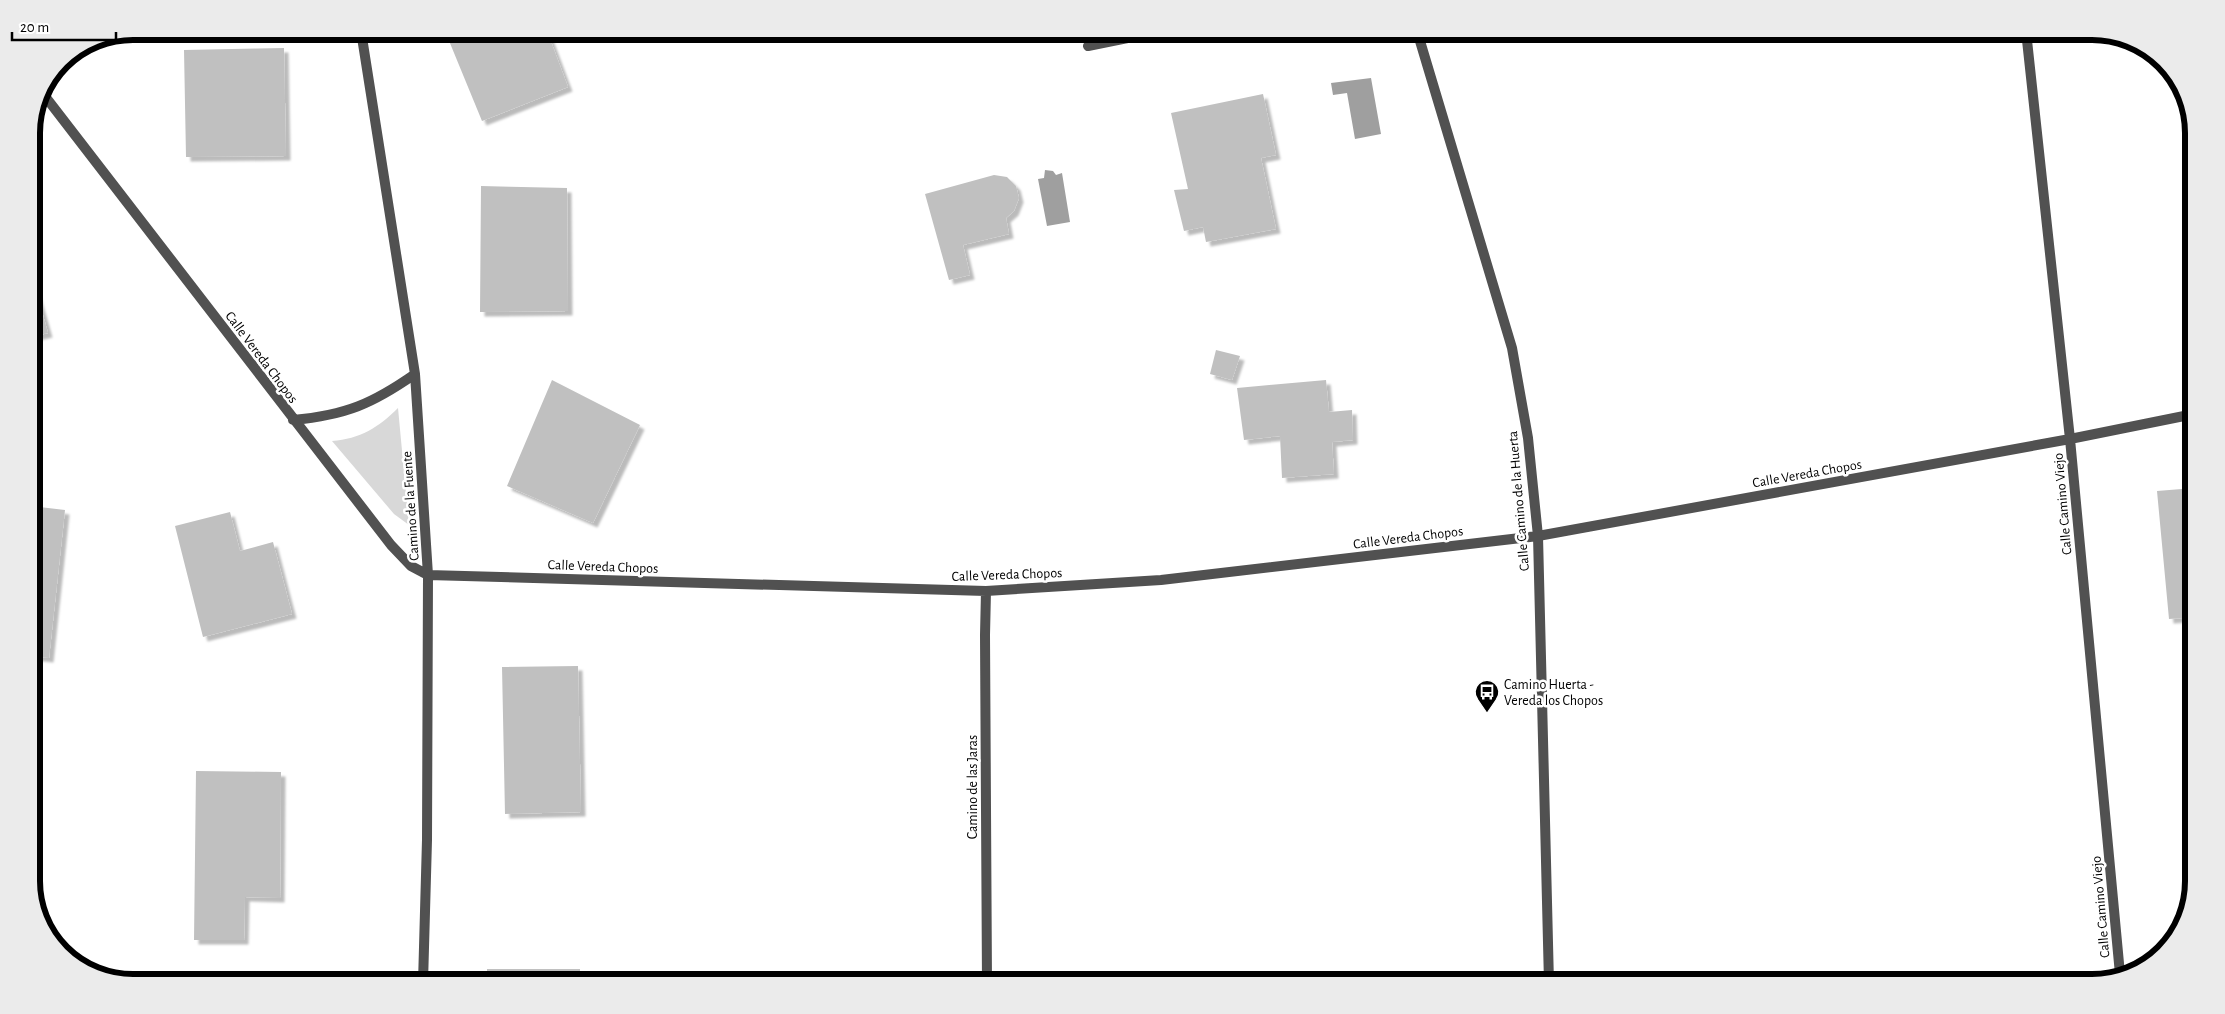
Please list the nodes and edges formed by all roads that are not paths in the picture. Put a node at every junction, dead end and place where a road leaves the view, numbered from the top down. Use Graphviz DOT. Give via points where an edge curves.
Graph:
graph roads {
  1 [pos="363,40"];
  2 [pos="1118,40"];
  3 [pos="1421,40"];
  4 [pos="2027,40"];
  5 [pos="1088,46"];
  6 [pos="47,99"];
  7 [pos="415,374"];
  8 [pos="2185,416"];
  9 [pos="293,420"];
  10 [pos="2070,439"];
  11 [pos="1538,536"];
  12 [pos="428,575"];
  13 [pos="986,591"];
  14 [pos="2120,970"];
  15 [pos="423,974"];
  16 [pos="987,974"];
  17 [pos="1549,974"];
  1 -- 7 [label="street, Camino de la Fuente"];
  2 -- 5 [label="street"];
  3 -- 11 [label="street, Calle Camino de la Huerta" via="1512,348 1528,438"];
  4 -- 10 [label="street, Calle Camino Viejo"];
  6 -- 9 [label="street, Calle Vereda Chopos"];
  7 -- 9 [label="street" via="386,395 353,410"];
  7 -- 12 [label="street, Camino de la Fuente"];
  8 -- 10 [label="street, Calle Vereda Chopos"];
  9 -- 12 [label="street, Calle Vereda Chopos" via="391,545 411,566"];
  10 -- 11 [label="street, Calle Vereda Chopos"];
  10 -- 14 [label="street, Calle Camino Viejo"];
  11 -- 13 [label="street, Calle Vereda Chopos" via="1161,580"];
  11 -- 17 [label="street, Calle Camino de la Huerta"];
  12 -- 13 [label="street, Calle Vereda Chopos"];
  12 -- 15 [label="street, Camino de la Fuente"];
  13 -- 16 [label="street, Camino de las Jaras"];
}
